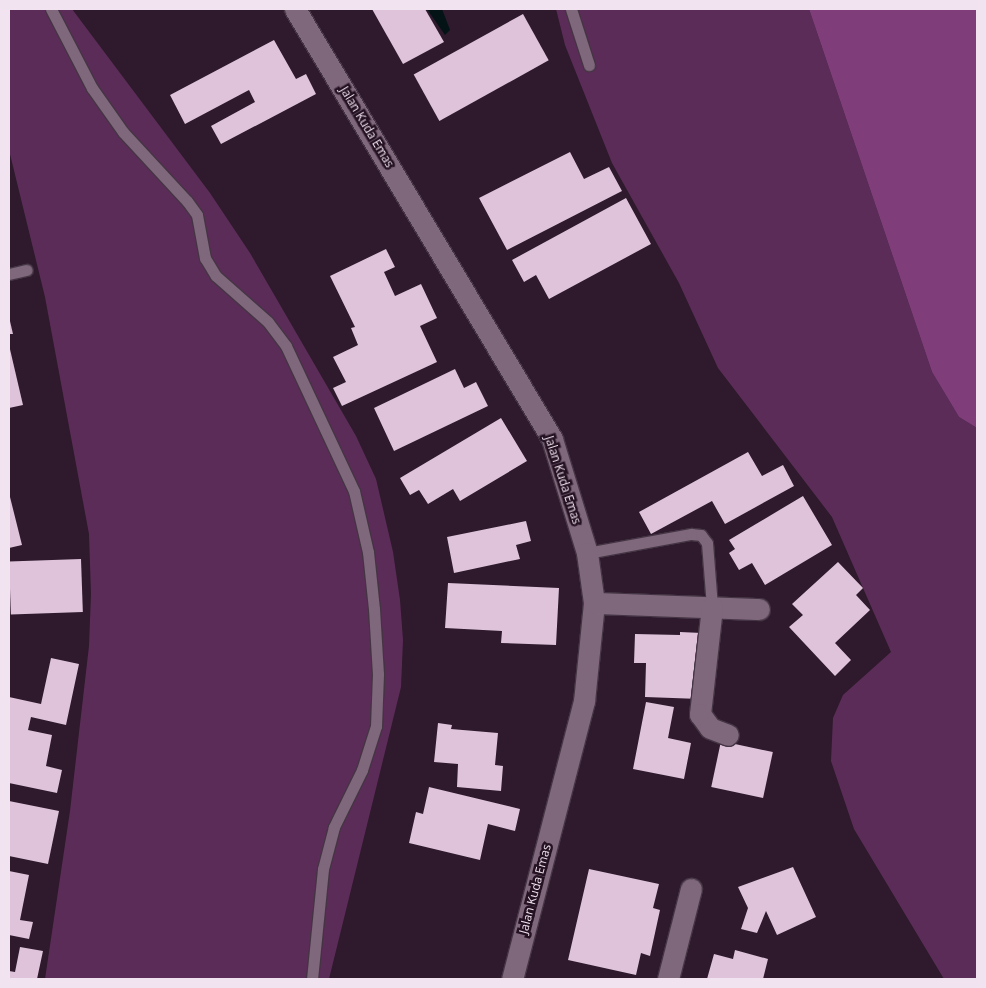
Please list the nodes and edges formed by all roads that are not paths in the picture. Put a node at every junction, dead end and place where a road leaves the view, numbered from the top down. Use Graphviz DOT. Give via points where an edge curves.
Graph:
graph roads {
  1 [pos="51,9"];
  2 [pos="571,9"];
  3 [pos="298,10"];
  4 [pos="588,64"];
  5 [pos="27,270"];
  6 [pos="9,274"];
  7 [pos="587,553"];
  8 [pos="594,602"];
  9 [pos="712,607"];
  10 [pos="759,609"];
  11 [pos="728,735"];
  12 [pos="690,888"];
  13 [pos="312,979"];
  14 [pos="512,979"];
  15 [pos="668,979"];
  1 -- 13 [label="lane" via="92,88 123,132 197,215 205,258 216,276 268,322 286,346 354,491 370,571 378,674 376,726 362,770 334,827 322,869"];
  2 -- 4 [label="lane"];
  3 -- 7 [label="street, Jalan Kuda Emas" via="552,439"];
  5 -- 6 [label="lane"];
  7 -- 8 [label="street, Jalan Kuda Emas"];
  7 -- 9 [label="lane" via="691,534 701,535 707,543"];
  8 -- 9 [label="street"];
  8 -- 14 [label="street, Jalan Kuda Emas" via="584,702"];
  9 -- 10 [label="street"];
  9 -- 11 [label="street" via="700,714 710,728"];
  12 -- 15 [label="street"];
}
